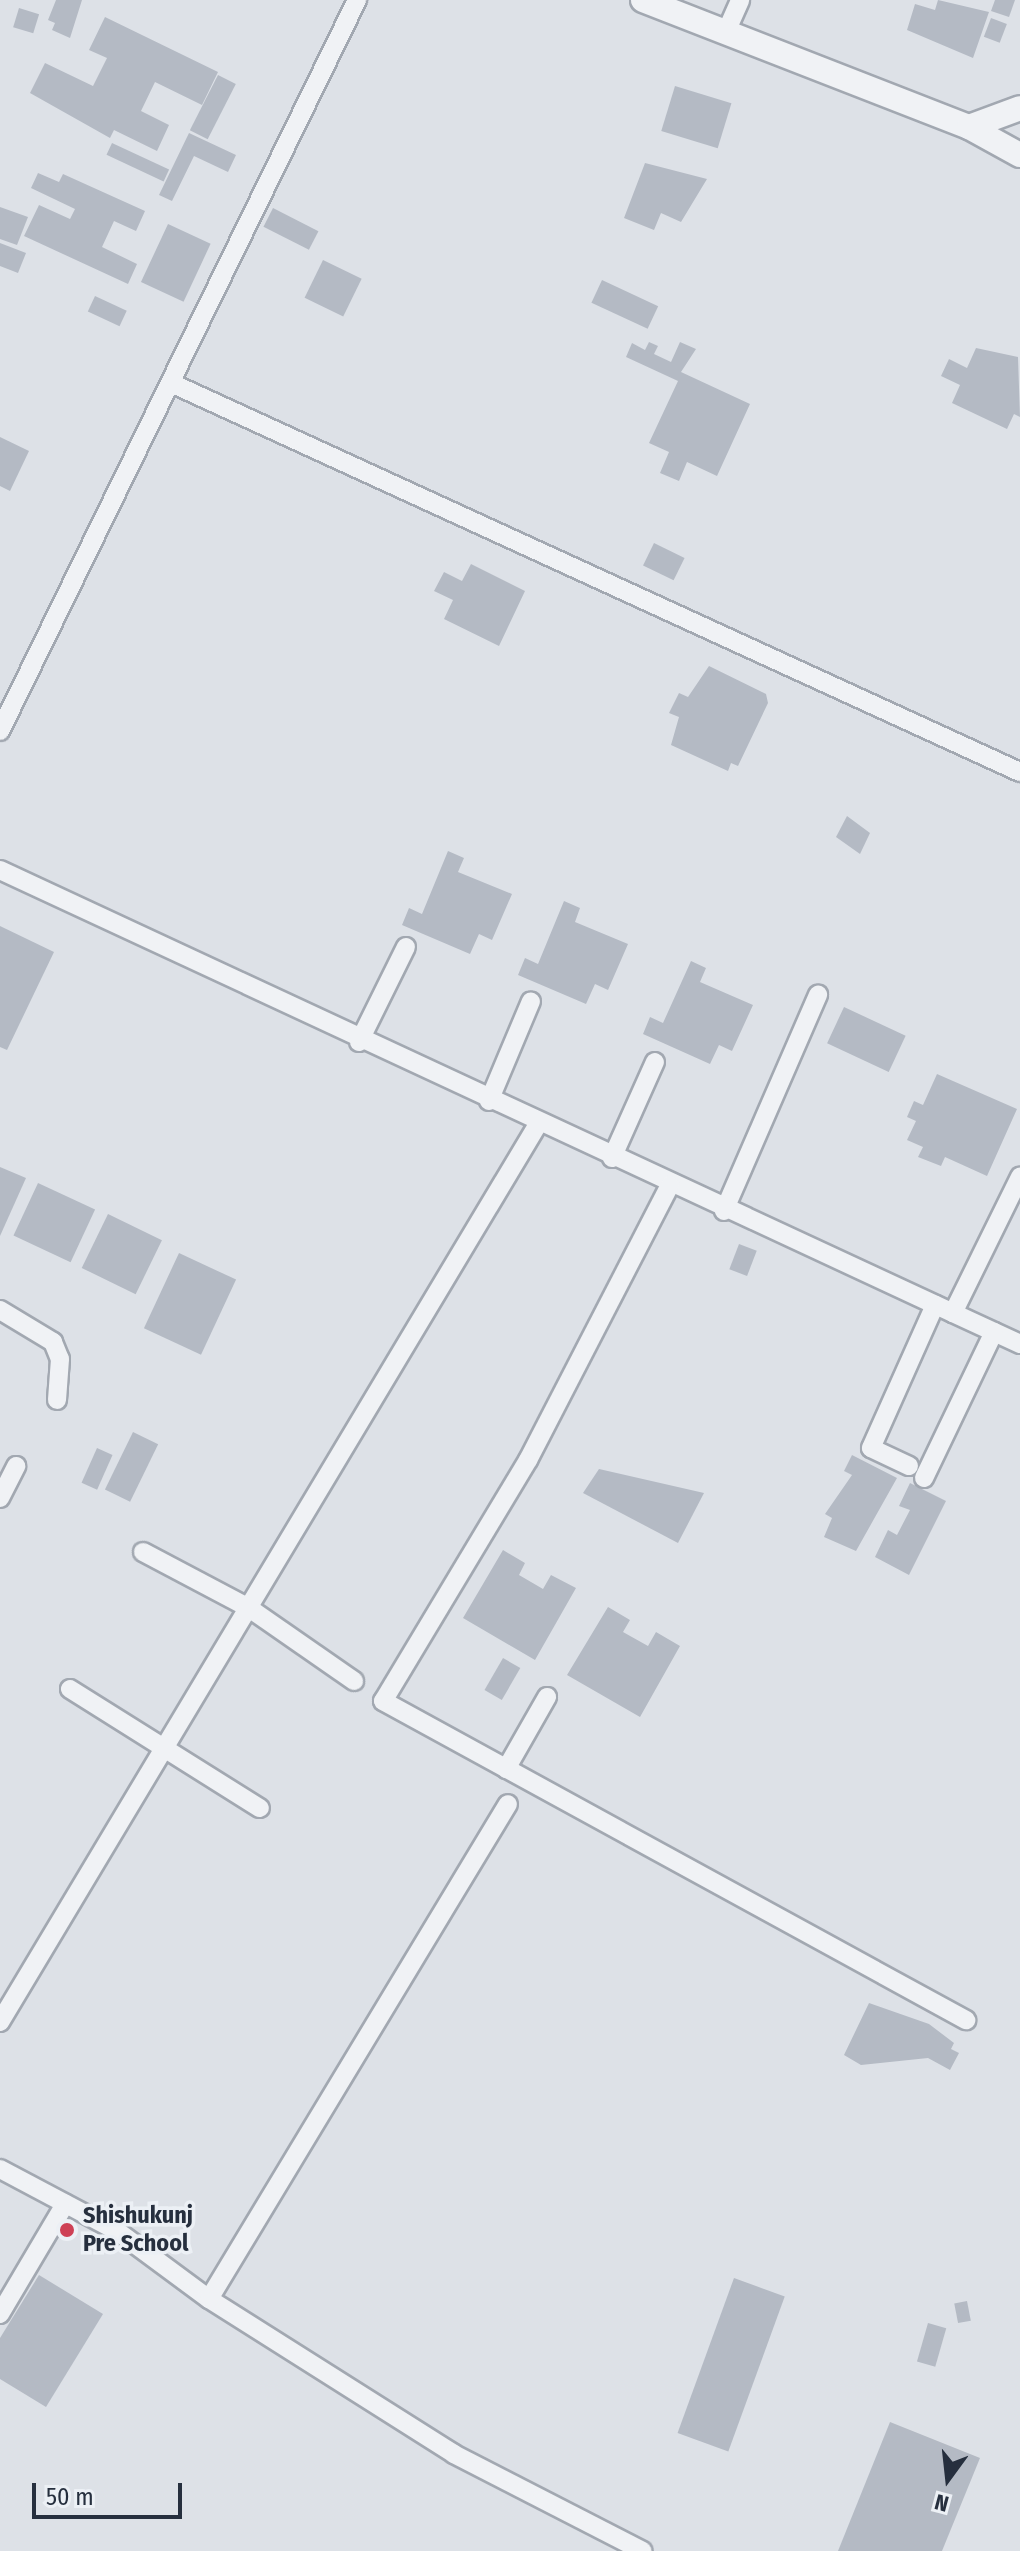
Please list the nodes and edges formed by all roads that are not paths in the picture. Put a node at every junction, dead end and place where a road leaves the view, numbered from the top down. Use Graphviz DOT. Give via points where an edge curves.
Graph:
graph roads {
  1 [pos="357,0"];
  2 [pos="643,0"];
  3 [pos="740,0"];
  4 [pos="726,32"];
  5 [pos="1020,108"];
  6 [pos="969,127"];
  7 [pos="1020,155"];
  8 [pos="171,383"];
  9 [pos="0,731"];
  10 [pos="1020,772"];
  11 [pos="0,870"];
  12 [pos="406,947"];
  13 [pos="818,995"];
  14 [pos="531,1001"];
  15 [pos="359,1042"];
  16 [pos="655,1062"];
  17 [pos="489,1101"];
  18 [pos="538,1124"];
  19 [pos="612,1158"];
  20 [pos="1020,1177"];
  21 [pos="670,1185"];
  22 [pos="724,1211"];
  23 [pos="935,1305"];
  24 [pos="0,1310"];
  25 [pos="953,1313"];
  26 [pos="994,1332"];
  27 [pos="1020,1344"];
  28 [pos="57,1400"];
  29 [pos="16,1466"];
  30 [pos="909,1466"];
  31 [pos="924,1478"];
  32 [pos="0,1498"];
  33 [pos="143,1552"];
  34 [pos="249,1608"];
  35 [pos="354,1681"];
  36 [pos="70,1689"];
  37 [pos="547,1697"];
  38 [pos="164,1749"];
  39 [pos="506,1769"];
  40 [pos="508,1804"];
  41 [pos="260,1808"];
  42 [pos="966,2020"];
  43 [pos="0,2022"];
  44 [pos="0,2169"];
  45 [pos="65,2204"];
  46 [pos="209,2299"];
  47 [pos="0,2314"];
  48 [pos="643,2551"];
  1 -- 8 [label="street"];
  2 -- 4 [label="street"];
  3 -- 4 [label="street"];
  4 -- 6 [label="street"];
  5 -- 6 [label="street"];
  6 -- 7 [label="street"];
  8 -- 9 [label="street"];
  8 -- 10 [label="street"];
  11 -- 15 [label="street"];
  12 -- 15 [label="street"];
  13 -- 22 [label="street"];
  14 -- 17 [label="street"];
  15 -- 17 [label="street"];
  16 -- 19 [label="street"];
  17 -- 18 [label="street"];
  18 -- 19 [label="street"];
  18 -- 34 [label="street"];
  19 -- 21 [label="street"];
  20 -- 25 [label="street"];
  21 -- 22 [label="street"];
  21 -- 39 [label="street" via="528,1460 383,1701"];
  22 -- 23 [label="street"];
  23 -- 25 [label="street"];
  23 -- 30 [label="street" via="871,1448"];
  24 -- 28 [label="street" via="53,1342 60,1359"];
  25 -- 26 [label="street"];
  26 -- 27 [label="street"];
  26 -- 31 [label="street"];
  29 -- 32 [label="street"];
  33 -- 34 [label="street"];
  34 -- 35 [label="street"];
  34 -- 38 [label="street"];
  36 -- 38 [label="street"];
  37 -- 39 [label="street"];
  38 -- 41 [label="street"];
  38 -- 43 [label="street"];
  39 -- 42 [label="street"];
  40 -- 46 [label="street"];
  44 -- 45 [label="street"];
  45 -- 46 [label="street" via="117,2231"];
  45 -- 47 [label="street"];
  46 -- 48 [label="street" via="454,2454"];
}
